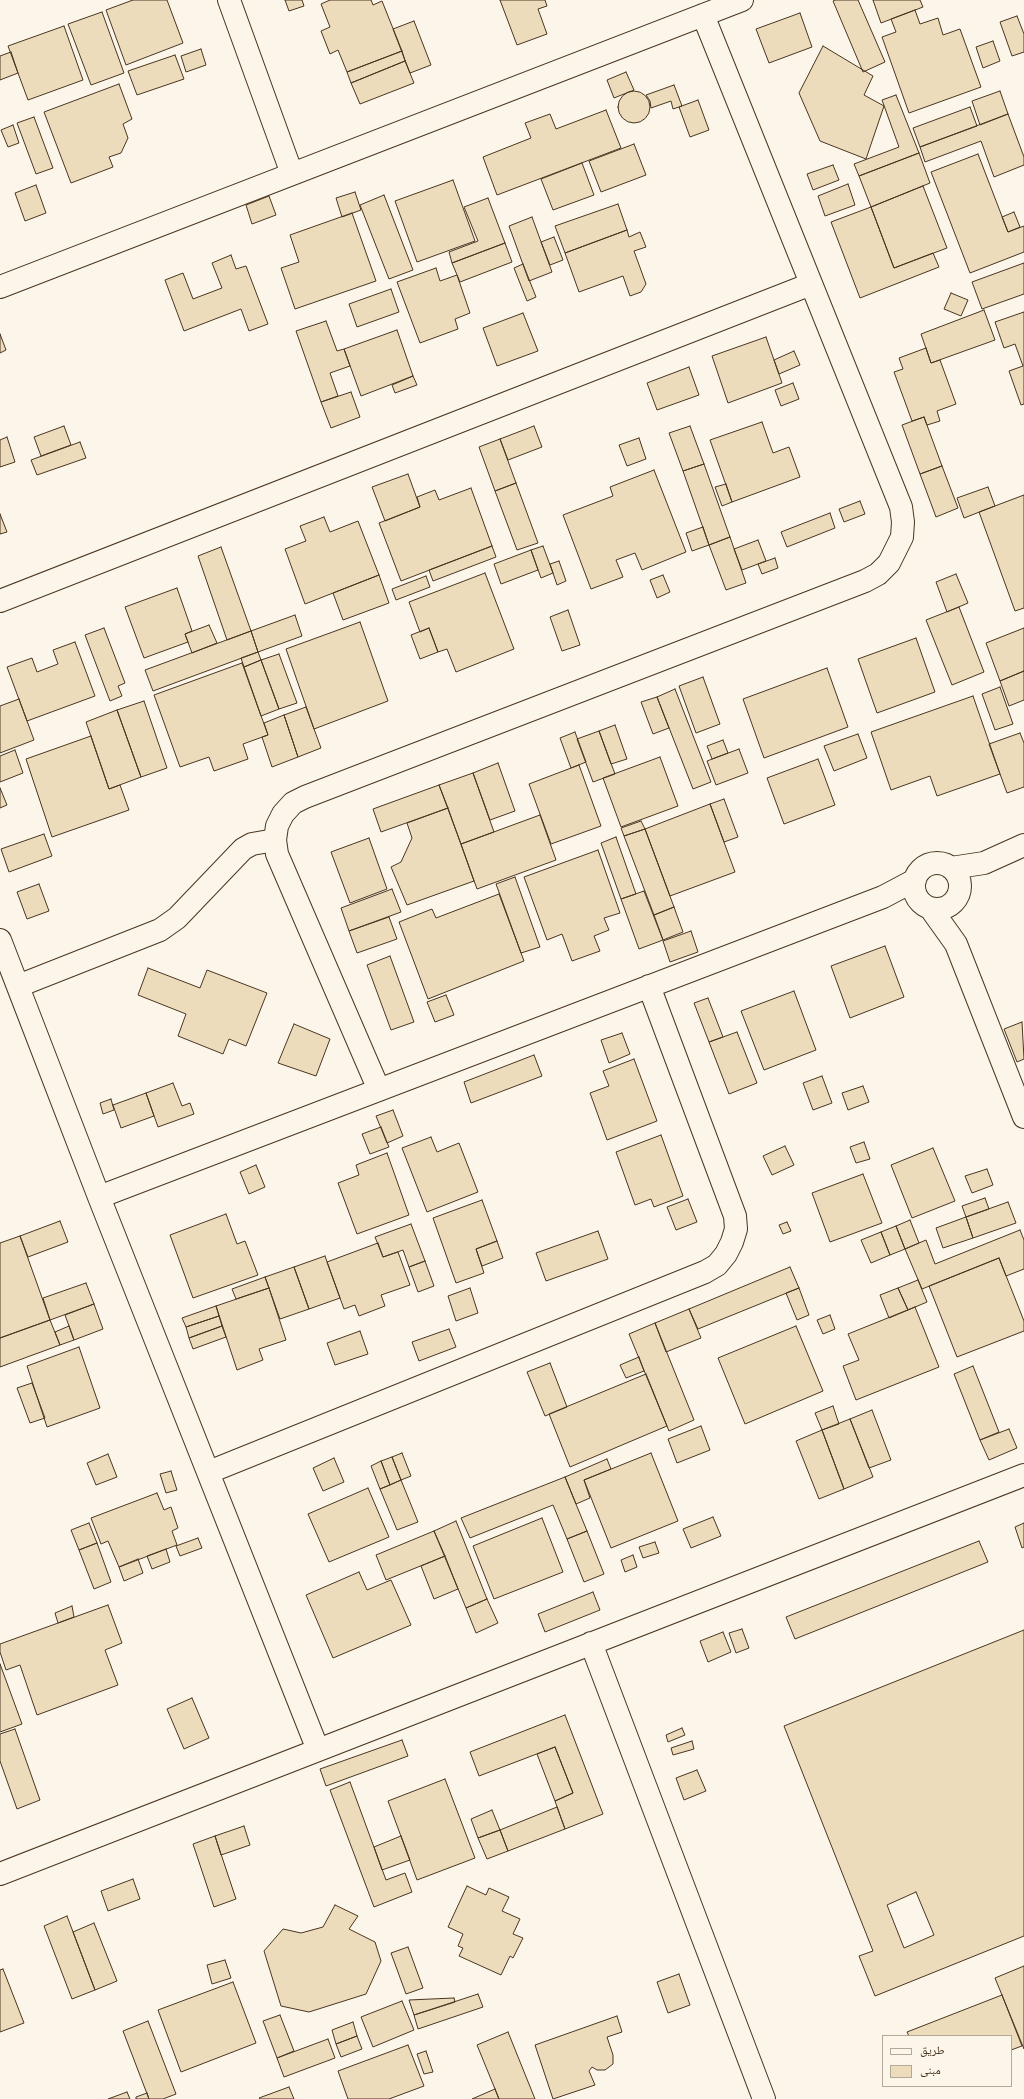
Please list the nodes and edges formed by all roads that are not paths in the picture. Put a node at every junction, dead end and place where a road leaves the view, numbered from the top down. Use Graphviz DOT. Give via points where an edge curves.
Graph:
graph roads {
  1 [pos="228,0"];
  2 [pos="742,0"];
  3 [pos="703,15"];
  4 [pos="292,174"];
  5 [pos="811,284"];
  6 [pos="0,287"];
  7 [pos="0,601"];
  8 [pos="275,840"];
  9 [pos="1024,845"];
  10 [pos="955,886"];
  11 [pos="921,896"];
  12 [pos="0,940"];
  13 [pos="956,944"];
  14 [pos="18,986"];
  15 [pos="649,986"];
  16 [pos="379,1090"];
  17 [pos="1024,1117"];
  18 [pos="99,1197"];
  19 [pos="209,1472"];
  20 [pos="1024,1474"];
  21 [pos="591,1643"];
  22 [pos="318,1750"];
  23 [pos="0,1874"];
  24 [pos="764,2099"];
  1 -- 4 [label="street"];
  2 -- 3 [label="street"];
  3 -- 4 [label="street"];
  3 -- 5 [label="street"];
  4 -- 6 [label="street"];
  5 -- 7 [label="street"];
  5 -- 8 [label="street" via="901,507 902,537 889,564 865,581 305,797 283,814 277,826"];
  8 -- 14 [label="street" via="252,844 243,849 177,918 160,930"];
  8 -- 16 [label="street" via="277,854"];
  9 -- 10 [label="street" via="984,862"];
  10 -- 11 [label="street" via="943,909"];
  10 -- 11 [label="street" via="944,864 929,865 922,869"];
  10 -- 13 [label="street"];
  11 -- 13 [label="street"];
  11 -- 15 [label="street" via="883,897"];
  12 -- 14 [label="street"];
  13 -- 17 [label="street"];
  14 -- 18 [label="street"];
  15 -- 16 [label="street"];
  15 -- 19 [label="street" via="735,1216 736,1229 732,1242 717,1264 705,1272"];
  16 -- 18 [label="street"];
  18 -- 19 [label="street"];
  19 -- 22 [label="street"];
  20 -- 21 [label="street"];
  21 -- 22 [label="street"];
  21 -- 24 [label="street"];
  22 -- 23 [label="street"];
}
